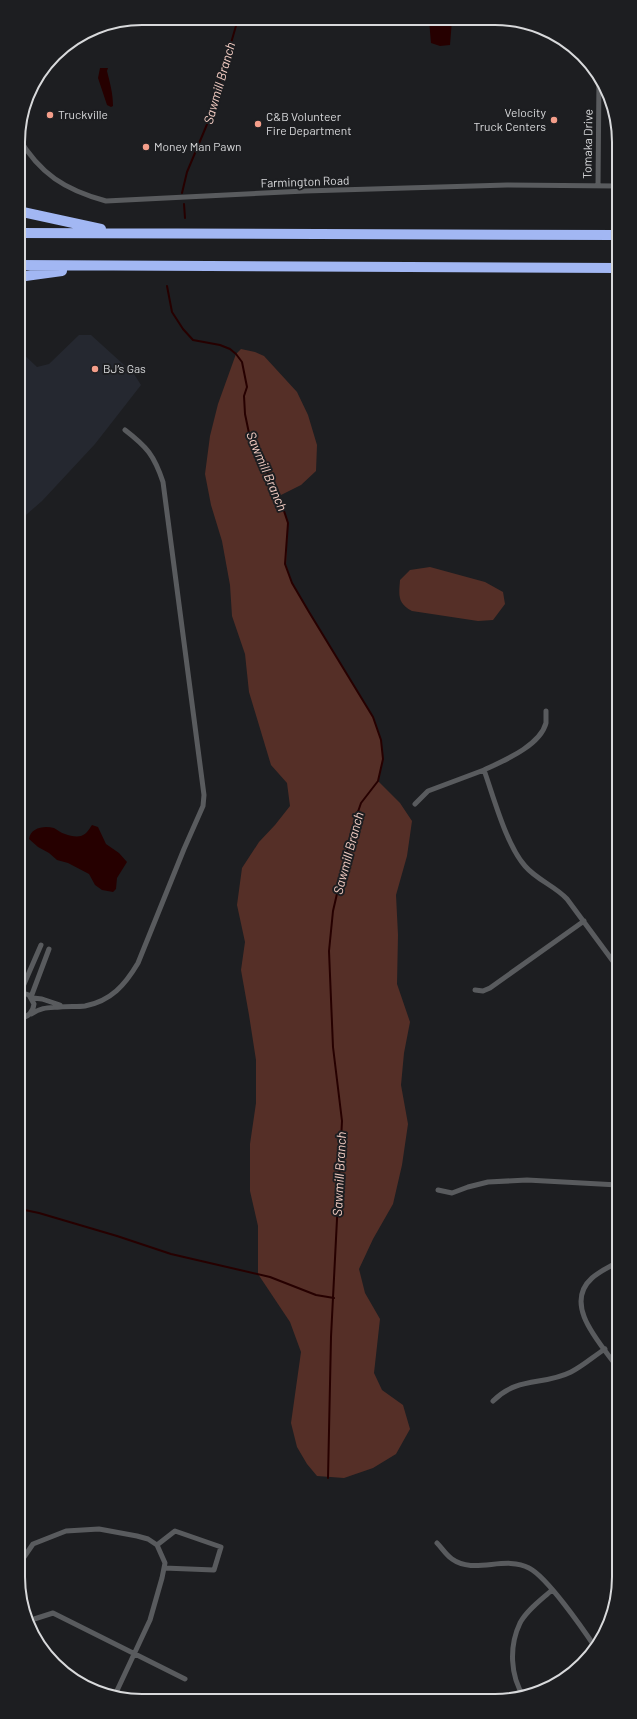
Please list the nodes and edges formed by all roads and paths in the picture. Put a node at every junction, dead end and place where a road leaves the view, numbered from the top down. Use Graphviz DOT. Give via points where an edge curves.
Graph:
graph roads {
  1 [pos="599,88"];
  2 [pos="25,146"];
  3 [pos="598,186"];
  4 [pos="612,186"];
  5 [pos="25,213"];
  6 [pos="25,233"];
  7 [pos="124,234"];
  8 [pos="612,235"];
  9 [pos="25,265"];
  10 [pos="97,266"];
  11 [pos="612,268"];
  12 [pos="25,277"];
  13 [pos="125,430"];
  14 [pos="546,711"];
  15 [pos="484,770"];
  16 [pos="415,804"];
  17 [pos="584,921"];
  18 [pos="41,945"];
  19 [pos="49,949"];
  20 [pos="612,959"];
  21 [pos="25,981"];
  22 [pos="475,990"];
  23 [pos="25,993"];
  24 [pos="32,998"];
  25 [pos="68,1006"];
  26 [pos="31,1014"];
  27 [pos="25,1016"];
  28 [pos="612,1183"];
  29 [pos="438,1190"];
  30 [pos="612,1266"];
  31 [pos="605,1349"];
  32 [pos="612,1359"];
  33 [pos="493,1401"];
  34 [pos="438,1543"];
  35 [pos="157,1545"];
  36 [pos="25,1556"];
  37 [pos="164,1568"];
  38 [pos="552,1590"];
  39 [pos="33,1619"];
  40 [pos="592,1643"];
  41 [pos="134,1653"];
  42 [pos="185,1679"];
  43 [pos="117,1691"];
  44 [pos="521,1691"];
  1 -- 3 [label="street, Tomaka Drive"];
  2 -- 3 [label="street, Farmington Road" via="41,168 60,183 106,201 499,185"];
  3 -- 4 [label="street, Farmington Road"];
  5 -- 7 [label="highway"];
  6 -- 7 [label="highway"];
  7 -- 8 [label="highway"];
  9 -- 10 [label="highway"];
  10 -- 11 [label="highway"];
  10 -- 12 [label="highway"];
  13 -- 25 [label="street" via="143,443 157,465 163,482 204,795 203,806 138,963 129,978 109,998 83,1006"];
  14 -- 15 [label="street" via="546,724 531,744 514,756"];
  15 -- 16 [label="street" via="428,791"];
  15 -- 17 [label="street" via="512,847 519,859 534,875 561,893"];
  17 -- 20 [label="street"];
  17 -- 22 [label="street" via="490,988 484,991"];
  18 -- 21 [label="street"];
  19 -- 24 [label="street"];
  23 -- 24 [label="street"];
  24 -- 25 [label="street"];
  24 -- 26 [label="street"];
  25 -- 26 [label="street" via="42,1008"];
  26 -- 27 [label="street"];
  28 -- 29 [label="street" via="527,1180 488,1182 452,1193"];
  30 -- 31 [label="street" via="592,1278 585,1286 580,1302 586,1322"];
  31 -- 32 [label="street"];
  31 -- 33 [label="street" via="571,1372 513,1386 502,1391"];
  34 -- 38 [label="street" via="452,1559 468,1566 509,1563 528,1567 543,1578"];
  35 -- 36 [label="street" via="148,1539 99,1529 66,1531 33,1544"];
  35 -- 37 [label="street" via="165,1563"];
  35 -- 37 [label="street" via="175,1531 221,1547 214,1570"];
  37 -- 41 [label="street" via="150,1620"];
  38 -- 40 [label="street"];
  38 -- 44 [label="street" via="534,1605 520,1623 513,1644 513,1668"];
  39 -- 41 [label="street" via="53,1613"];
  41 -- 42 [label="street"];
  41 -- 43 [label="street"];
}
